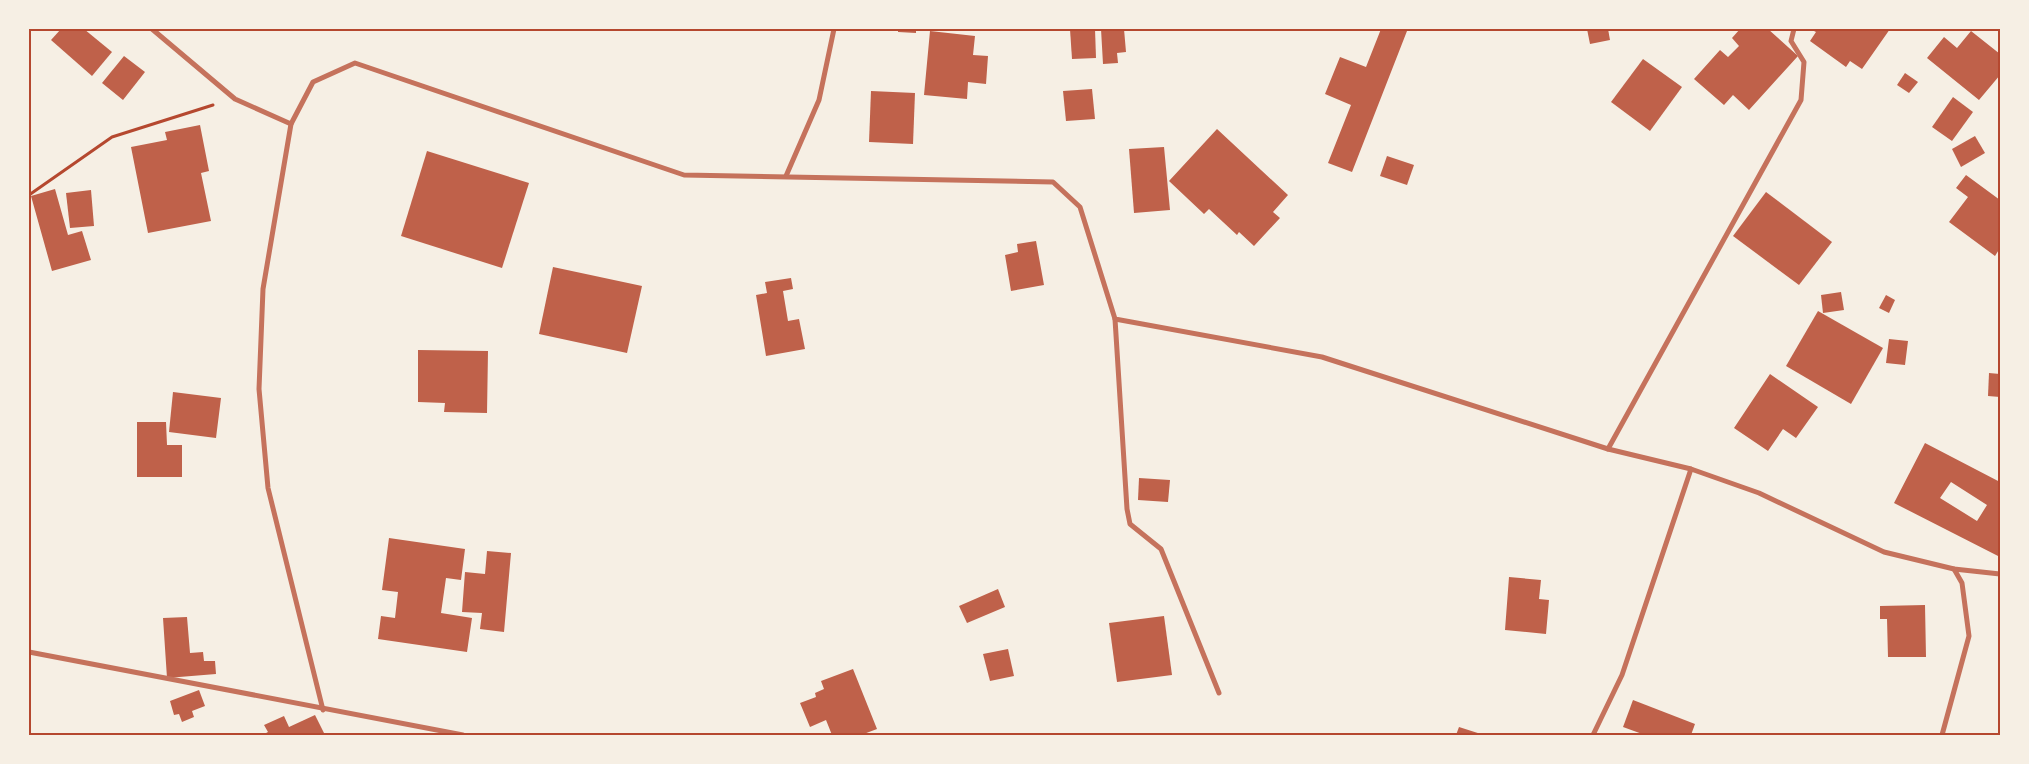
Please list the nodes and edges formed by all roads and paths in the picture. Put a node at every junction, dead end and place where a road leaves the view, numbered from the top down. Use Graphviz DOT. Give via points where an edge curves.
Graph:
graph roads {
  1 [pos="152,29"];
  2 [pos="834,29"];
  3 [pos="1794,29"];
  4 [pos="235,99"];
  5 [pos="291,124"];
  6 [pos="786,176"];
  7 [pos="29,195"];
  8 [pos="1115,319"];
  9 [pos="1608,448"];
  10 [pos="1691,469"];
  11 [pos="1954,569"];
  12 [pos="2000,574"];
  13 [pos="29,652"];
  14 [pos="1220,693"];
  15 [pos="323,710"];
  16 [pos="463,735"];
  17 [pos="1593,735"];
  18 [pos="1942,735"];
  1 -- 4 [label="street"];
  2 -- 6 [label="street" via="819,100"];
  3 -- 9 [label="street" via="1791,41 1804,62 1801,100"];
  4 -- 5 [label="street"];
  4 -- 7 [label="path" via="112,137"];
  5 -- 6 [label="street" via="313,82 355,63 684,175"];
  5 -- 15 [label="street" via="263,289 259,389 268,488"];
  6 -- 8 [label="street" via="1053,182 1080,207"];
  8 -- 9 [label="street" via="1322,357"];
  8 -- 14 [label="street" via="1130,524 1161,550"];
  9 -- 10 [label="street"];
  10 -- 11 [label="street" via="1759,493 1884,552"];
  10 -- 17 [label="street" via="1622,675"];
  11 -- 12 [label="street"];
  11 -- 18 [label="street" via="1962,583 1968,636"];
  13 -- 15 [label="street"];
  15 -- 16 [label="street"];
}
